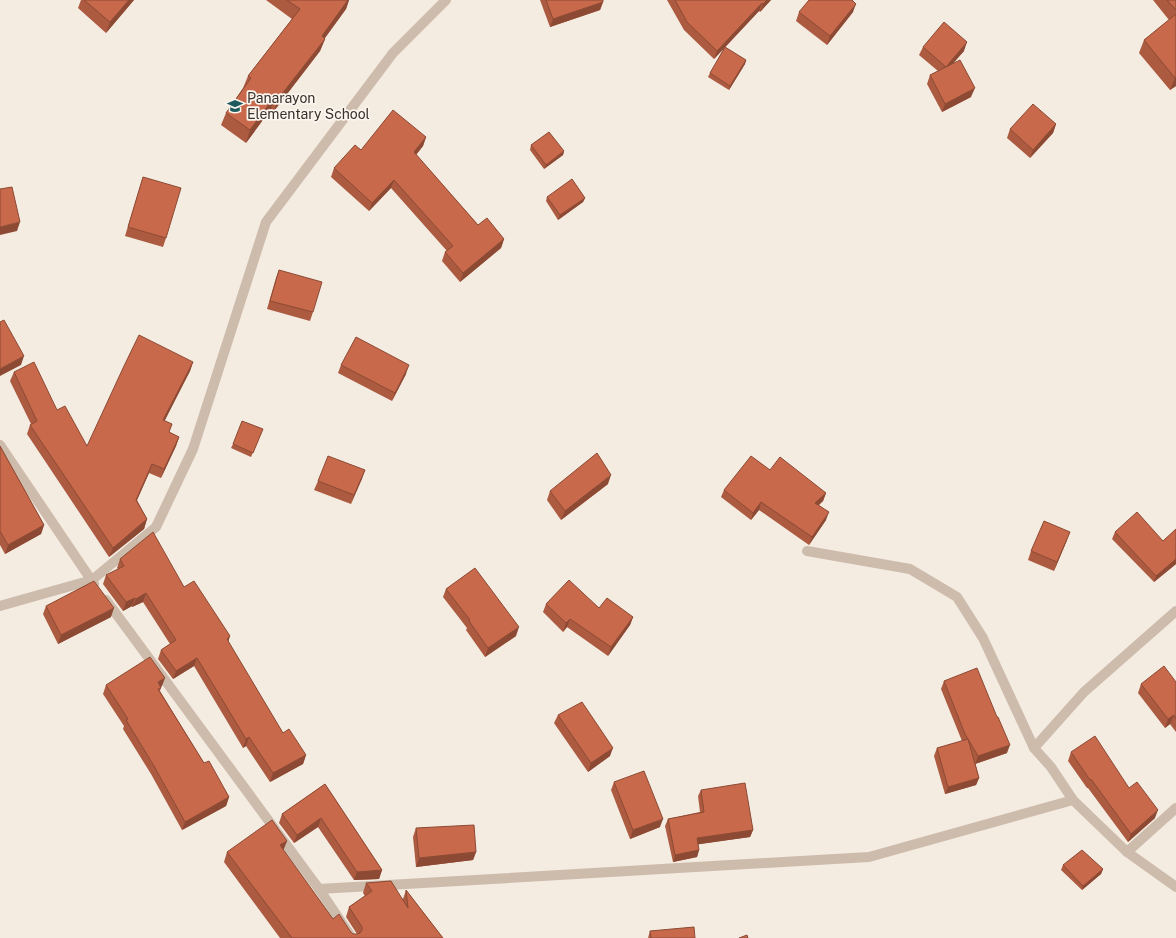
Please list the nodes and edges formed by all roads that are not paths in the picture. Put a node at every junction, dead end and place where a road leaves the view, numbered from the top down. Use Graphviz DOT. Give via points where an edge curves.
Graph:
graph roads {
  1 [pos="446,0"];
  2 [pos="0,445"];
  3 [pos="808,551"];
  4 [pos="92,580"];
  5 [pos="0,606"];
  6 [pos="1176,611"];
  7 [pos="1034,748"];
  8 [pos="1073,800"];
  9 [pos="1176,808"];
  10 [pos="1127,852"];
  11 [pos="1176,887"];
  12 [pos="319,889"];
  13 [pos="352,938"];
  1 -- 4 [label="street" via="393,53 266,222 193,449 156,527"];
  2 -- 4 [label="street"];
  3 -- 7 [label="street" via="910,569 957,597 983,638"];
  4 -- 5 [label="street"];
  4 -- 12 [label="street"];
  6 -- 7 [label="street" via="1084,692"];
  7 -- 8 [label="street" via="1051,767"];
  8 -- 10 [label="street"];
  8 -- 12 [label="street" via="869,857"];
  9 -- 10 [label="street"];
  10 -- 11 [label="street"];
  12 -- 13 [label="street"];
}
